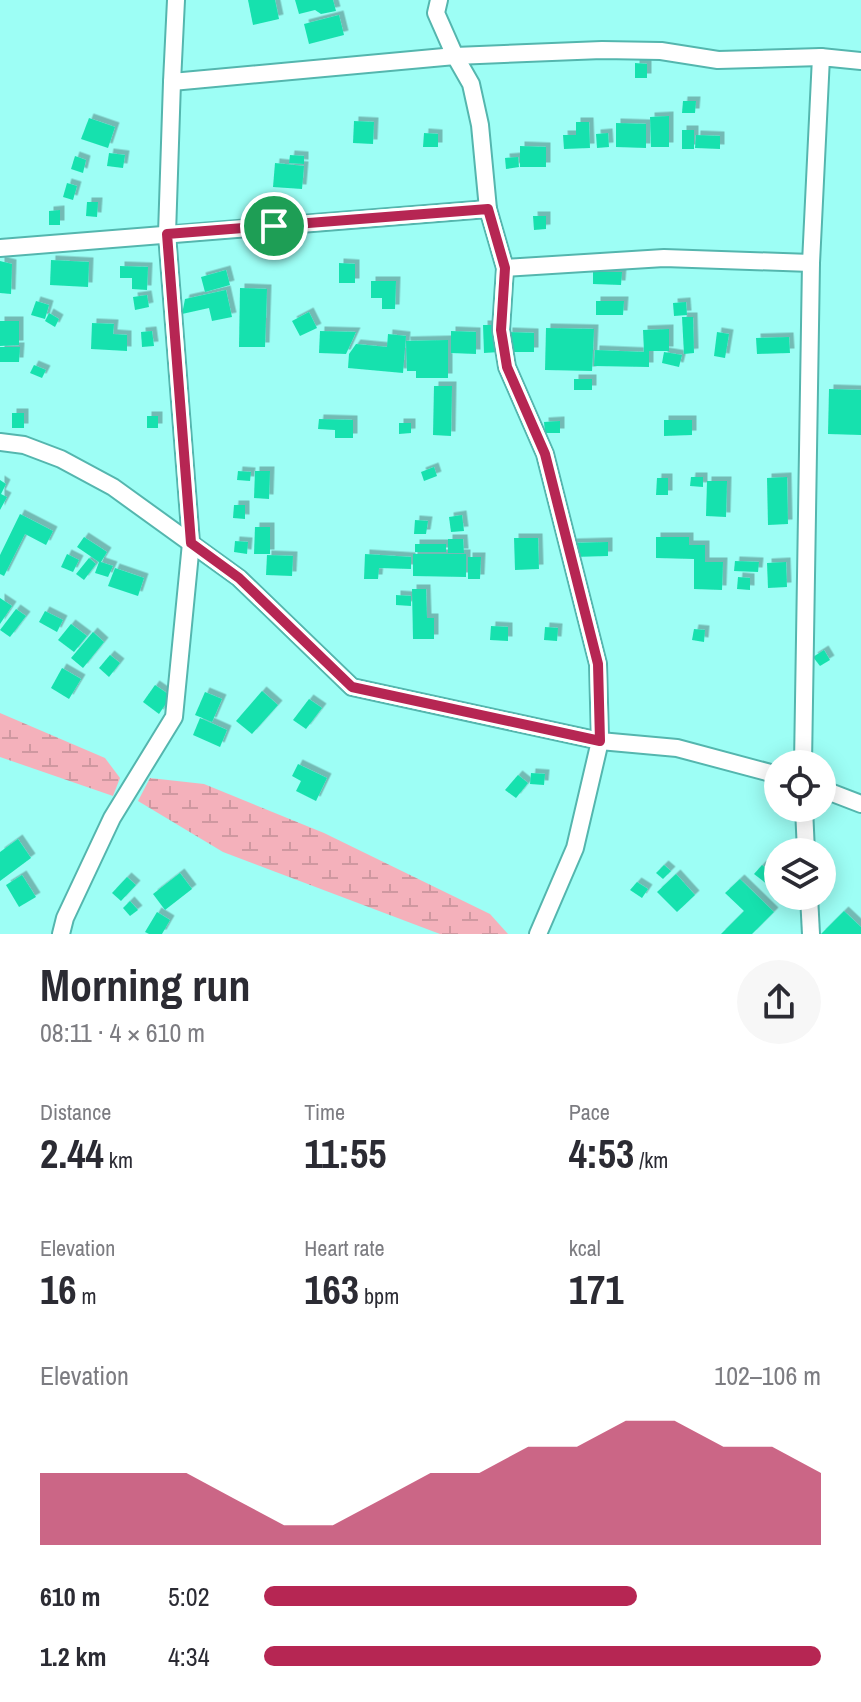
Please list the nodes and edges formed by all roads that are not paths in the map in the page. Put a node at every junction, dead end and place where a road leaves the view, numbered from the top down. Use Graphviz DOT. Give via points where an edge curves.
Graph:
graph roads {
  1 [pos="176,0"];
  2 [pos="439,0"];
  3 [pos="455,56"];
  4 [pos="821,57"];
  5 [pos="861,61"];
  6 [pos="172,82"];
  7 [pos="488,209"];
  8 [pos="167,234"];
  9 [pos="0,248"];
  10 [pos="811,263"];
  11 [pos="505,268"];
  12 [pos="0,442"];
  13 [pos="191,543"];
  14 [pos="600,741"];
  15 [pos="803,750"];
  16 [pos="764,771"];
  17 [pos="836,794"];
  18 [pos="861,804"];
  19 [pos="810,910"];
  20 [pos="61,934"];
  21 [pos="538,934"];
  22 [pos="811,934"];
  1 -- 6 [label="street"];
  2 -- 3 [label="street" via="436,13"];
  3 -- 4 [label="street" via="602,50 661,51 718,60"];
  3 -- 6 [label="street"];
  3 -- 7 [label="street" via="471,84 480,125"];
  4 -- 5 [label="street"];
  4 -- 10 [label="street"];
  6 -- 8 [label="street"];
  7 -- 8 [label="street"];
  7 -- 11 [label="street"];
  8 -- 9 [label="street"];
  8 -- 13 [label="street"];
  10 -- 11 [label="street" via="664,258"];
  10 -- 15 [label="street"];
  11 -- 14 [label="street" via="501,330 507,367 545,454 598,664"];
  12 -- 13 [label="street" via="61,459 113,487"];
  13 -- 14 [label="street" via="239,578 352,687"];
  13 -- 20 [label="street" via="174,717 112,818"];
  14 -- 16 [label="street" via="677,748"];
  14 -- 21 [label="street" via="575,848"];
  17 -- 18 [label="street"];
  19 -- 22 [label="street"];
}
